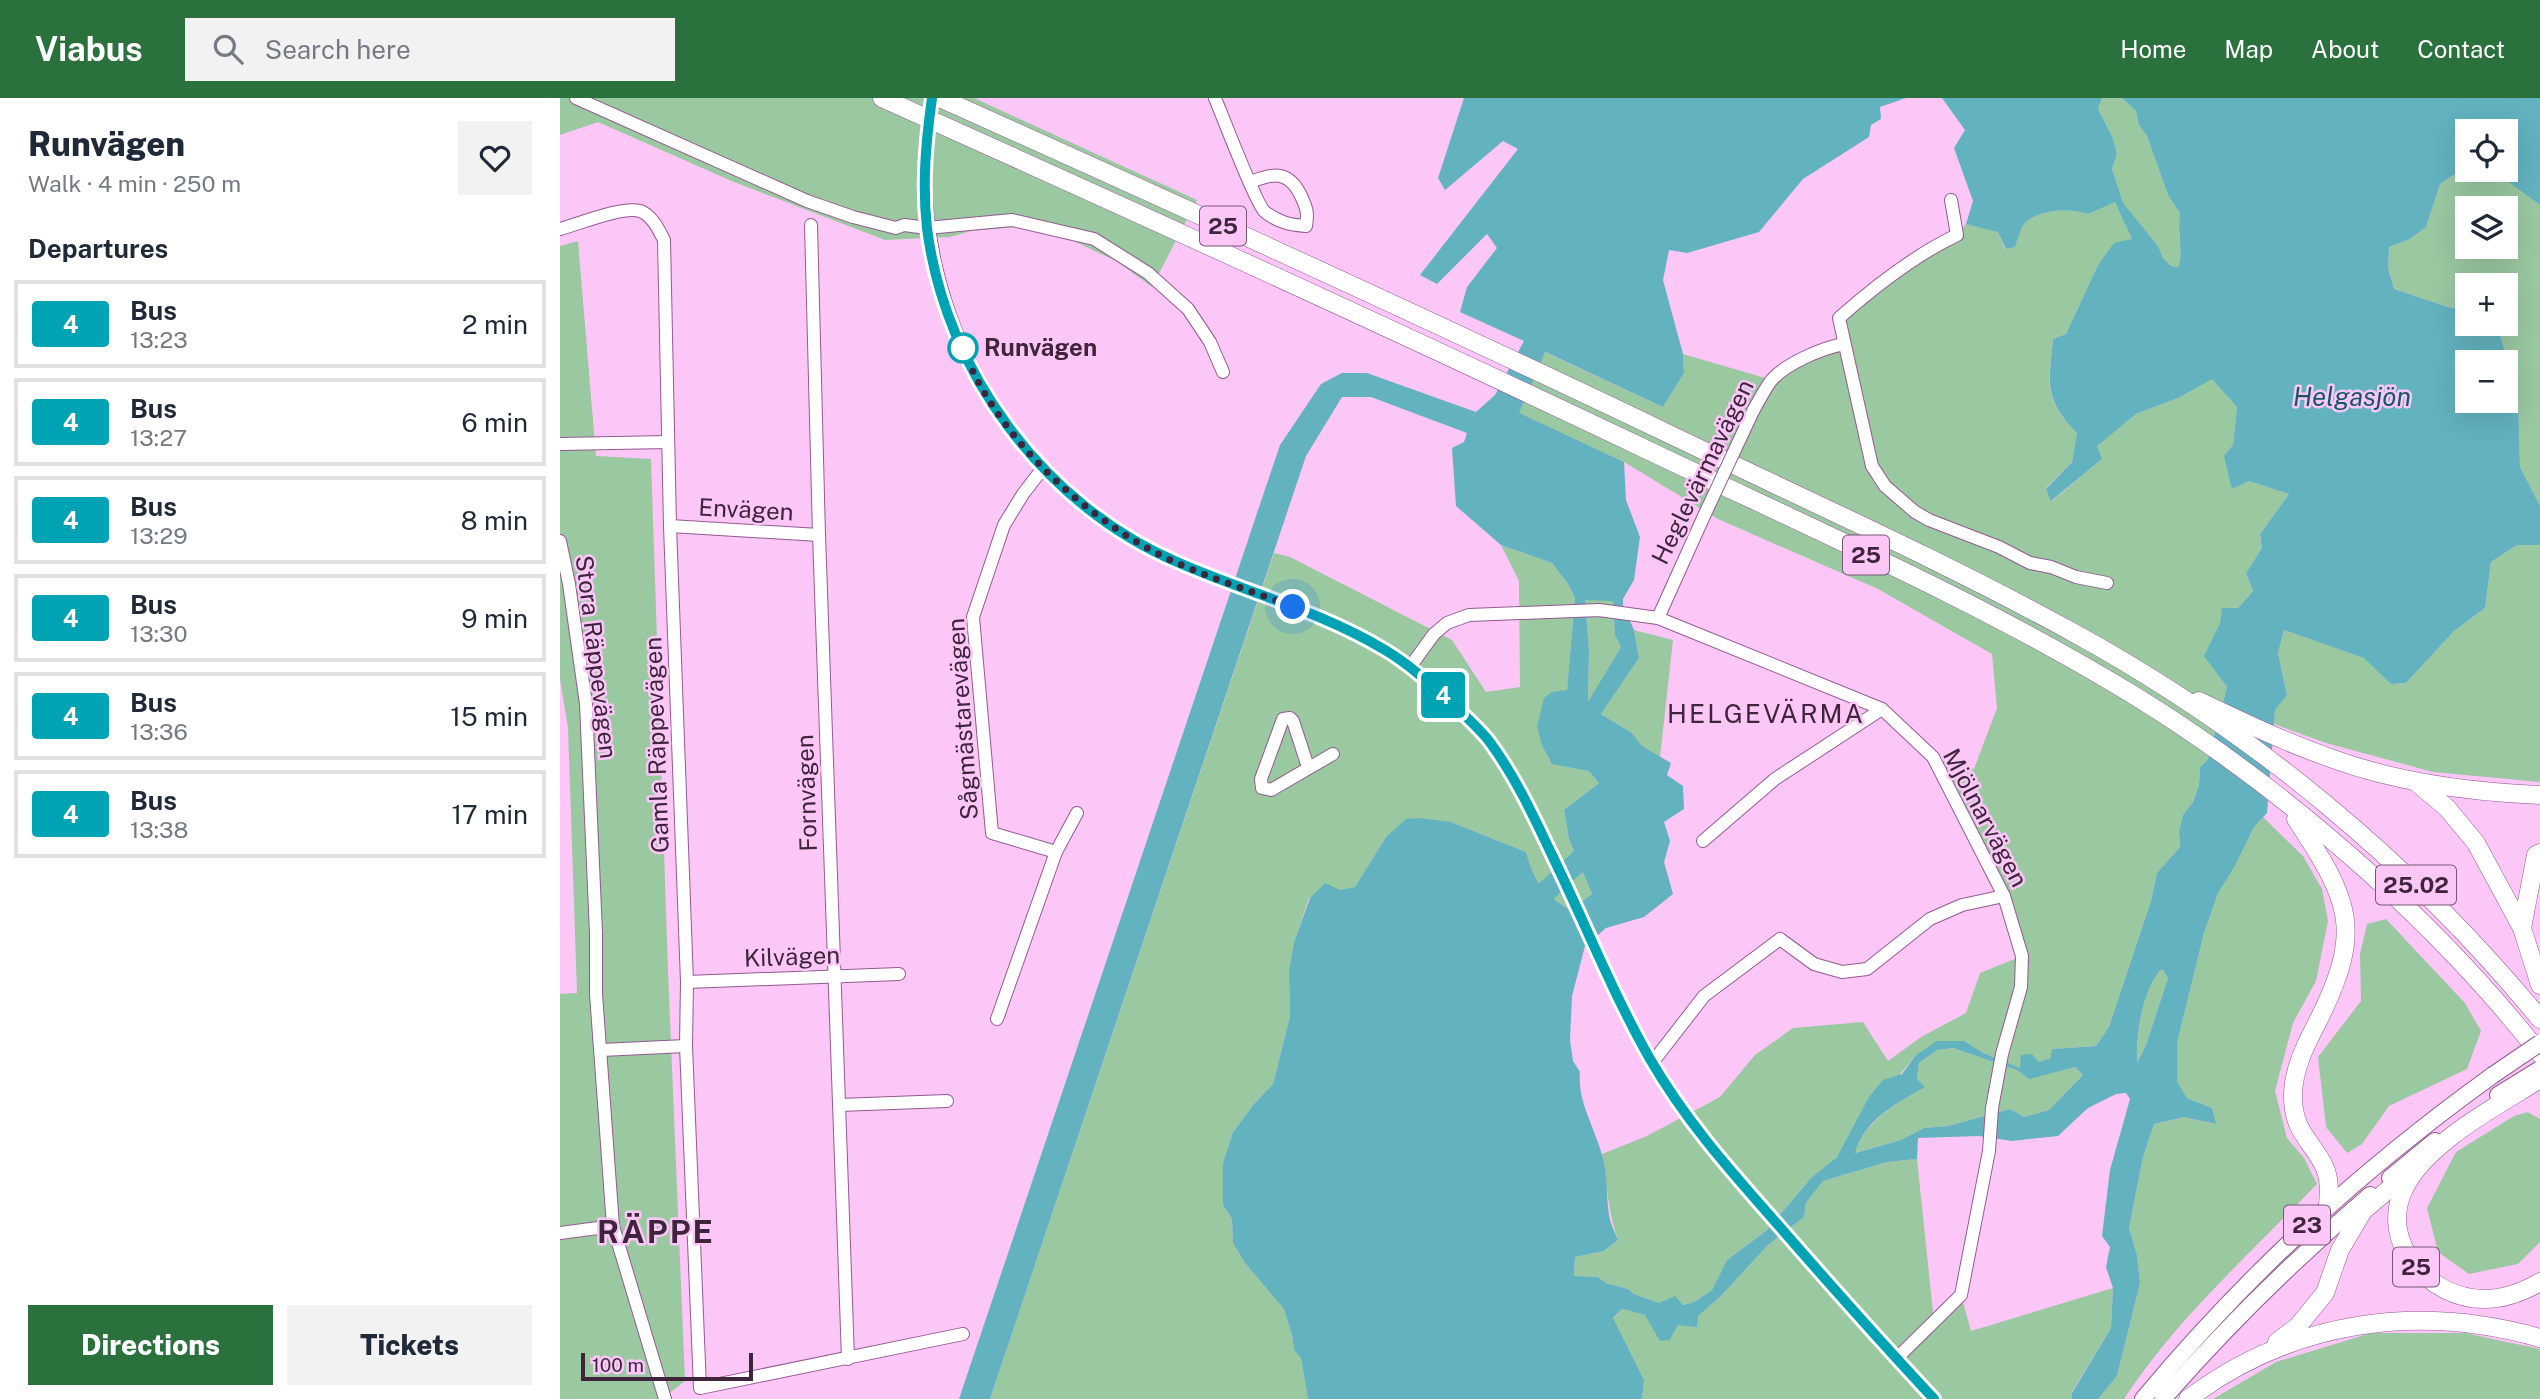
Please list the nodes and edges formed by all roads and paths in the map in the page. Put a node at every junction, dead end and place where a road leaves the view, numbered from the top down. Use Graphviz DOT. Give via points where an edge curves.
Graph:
graph roads {
  1 [pos="576,98"];
  2 [pos="882,98"];
  3 [pos="940,98"];
  4 [pos="1215,98"];
  5 [pos="926,140"];
  6 [pos="1251,182"];
  7 [pos="1951,200"];
  8 [pos="811,225"];
  9 [pos="927,228"];
  10 [pos="560,229"];
  11 [pos="1844,344"];
  12 [pos="1223,372"];
  13 [pos="668,442"];
  14 [pos="560,444"];
  15 [pos="1043,468"];
  16 [pos="670,526"];
  17 [pos="819,535"];
  18 [pos="560,541"];
  19 [pos="2107,583"];
  20 [pos="1658,618"];
  21 [pos="1410,667"];
  22 [pos="2134,669"];
  23 [pos="2201,706"];
  24 [pos="1882,709"];
  25 [pos="1332,754"];
  26 [pos="1308,767"];
  27 [pos="2416,781"];
  28 [pos="2540,795"];
  29 [pos="2281,798"];
  30 [pos="1077,813"];
  31 [pos="1703,841"];
  32 [pos="1056,852"];
  33 [pos="2540,853"];
  34 [pos="2004,896"];
  35 [pos="2522,928"];
  36 [pos="899,974"];
  37 [pos="834,976"];
  38 [pos="687,982"];
  39 [pos="2540,985"];
  40 [pos="997,1019"];
  41 [pos="2540,1019"];
  42 [pos="2533,1039"];
  43 [pos="687,1046"];
  44 [pos="601,1050"];
  45 [pos="2540,1054"];
  46 [pos="1652,1063"];
  47 [pos="2540,1068"];
  48 [pos="2540,1080"];
  49 [pos="2505,1095"];
  50 [pos="947,1101"];
  51 [pos="839,1105"];
  52 [pos="2434,1147"];
  53 [pos="2328,1205"];
  54 [pos="613,1226"];
  55 [pos="560,1233"];
  56 [pos="2540,1282"];
  57 [pos="963,1334"];
  58 [pos="2540,1338"];
  59 [pos="2260,1354"];
  60 [pos="848,1359"];
  61 [pos="1896,1359"];
  62 [pos="665,1399"];
  63 [pos="1934,1399"];
  64 [pos="2143,1399"];
  65 [pos="2162,1399"];
  66 [pos="2188,1399"];
  1 -- 9 [label="street" via="807,201 896,228"];
  2 -- 29 [label="highway, 25" via="1497,379 1976,608 2063,653 2186,729"];
  3 -- 22 [label="highway, 25" via="1546,375 1985,587"];
  4 -- 6 [label="street"];
  5 -- 9 [label="street"];
  6 -- 6 [label="street" via="1282,175 1296,185 1308,214 1306,226 1288,225 1263,211"];
  7 -- 11 [label="street" via="1957,236 1864,295 1839,318"];
  8 -- 17 [label="street, Fornvägen"];
  9 -- 12 [label="street" via="1012,220 1094,239 1149,273 1188,309"];
  9 -- 15 [label="street" via="938,281 970,363 997,411"];
  10 -- 13 [label="street, Gamla Räppevägen" via="639,211 648,216 664,240"];
  11 -- 19 [label="street" via="1872,466 1885,486 1929,520 2031,563"];
  11 -- 20 [label="street, Heglevärmavägen, bridge" via="1807,356 1772,380 1753,411"];
  13 -- 14 [label="street"];
  13 -- 16 [label="street, Gamla Räppevägen"];
  15 -- 21 [label="street" via="1084,505 1162,555 1353,633"];
  15 -- 32 [label="street, Sågmästarevägen" via="1004,525 973,617 992,833"];
  16 -- 17 [label="street, Envägen"];
  16 -- 38 [label="street, Gamla Räppevägen"];
  17 -- 37 [label="street, Fornvägen"];
  18 -- 44 [label="street, Stora Räppevägen" via="586,704"];
  20 -- 21 [label="street, Mjölnarvägen" via="1591,610 1456,618 1434,634"];
  20 -- 24 [label="street, Mjölnarvägen"];
  21 -- 46 [label="street" via="1489,741 1531,810"];
  22 -- 23 [label="highway, 25.02"];
  23 -- 27 [label="highway" via="2334,760"];
  23 -- 41 [label="highway, 25.02" via="2370,843 2444,912"];
  24 -- 31 [label="street" via="1775,779"];
  24 -- 34 [label="street, Mjölnarvägen" via="1933,757"];
  25 -- 26 [label="street"];
  26 -- 26 [label="street" via="1271,790 1262,788 1261,779 1283,719 1293,721"];
  27 -- 28 [label="highway"];
  27 -- 35 [label="highway" via="2447,808 2476,843"];
  29 -- 42 [label="highway, 25" via="2426,928"];
  29 -- 53 [label="highway" via="2328,870 2346,924 2339,976 2302,1054 2293,1096 2301,1132 2328,1177"];
  30 -- 32 [label="street"];
  32 -- 40 [label="street"];
  33 -- 35 [label="highway"];
  34 -- 46 [label="street" via="1962,905 1930,919 1867,968 1842,972 1814,964 1780,939 1704,996"];
  34 -- 61 [label="street, Mjölnarvägen" via="2022,956 2021,987 2002,1054 1961,1296"];
  35 -- 39 [label="highway"];
  36 -- 37 [label="street, Kilvägen"];
  37 -- 38 [label="street, Kilvägen"];
  37 -- 51 [label="street, Fornvägen"];
  38 -- 43 [label="street, Gamla Räppevägen"];
  42 -- 45 [label="highway"];
  42 -- 47 [label="highway, 25"];
  42 -- 53 [label="main road, 23, bridge"];
  43 -- 44 [label="street"];
  43 -- 60 [label="street, Gamla Räppevägen" via="701,1388"];
  44 -- 54 [label="street, Stora Räppevägen"];
  46 -- 61 [label="street" via="1705,1141"];
  47 -- 49 [label="main road"];
  48 -- 49 [label="highway"];
  49 -- 52 [label="highway"];
  50 -- 51 [label="street"];
  51 -- 60 [label="street, Fornvägen"];
  52 -- 56 [label="highway, 25" via="2403,1191 2397,1219 2403,1248 2422,1274 2449,1291 2482,1299 2516,1294"];
  52 -- 59 [label="highway" via="2363,1211 2340,1250 2325,1293 2298,1326"];
  52 -- 65 [label="main road, 23" via="2406,1164 2332,1228 2204,1351"];
  53 -- 64 [label="main road, 23" via="2230,1301"];
  54 -- 55 [label="street"];
  54 -- 62 [label="street, Stora Räppevägen"];
  57 -- 60 [label="street"];
  58 -- 59 [label="highway" via="2493,1326 2401,1321 2341,1328"];
  59 -- 66 [label="highway"];
  61 -- 63 [label="street"];
}
